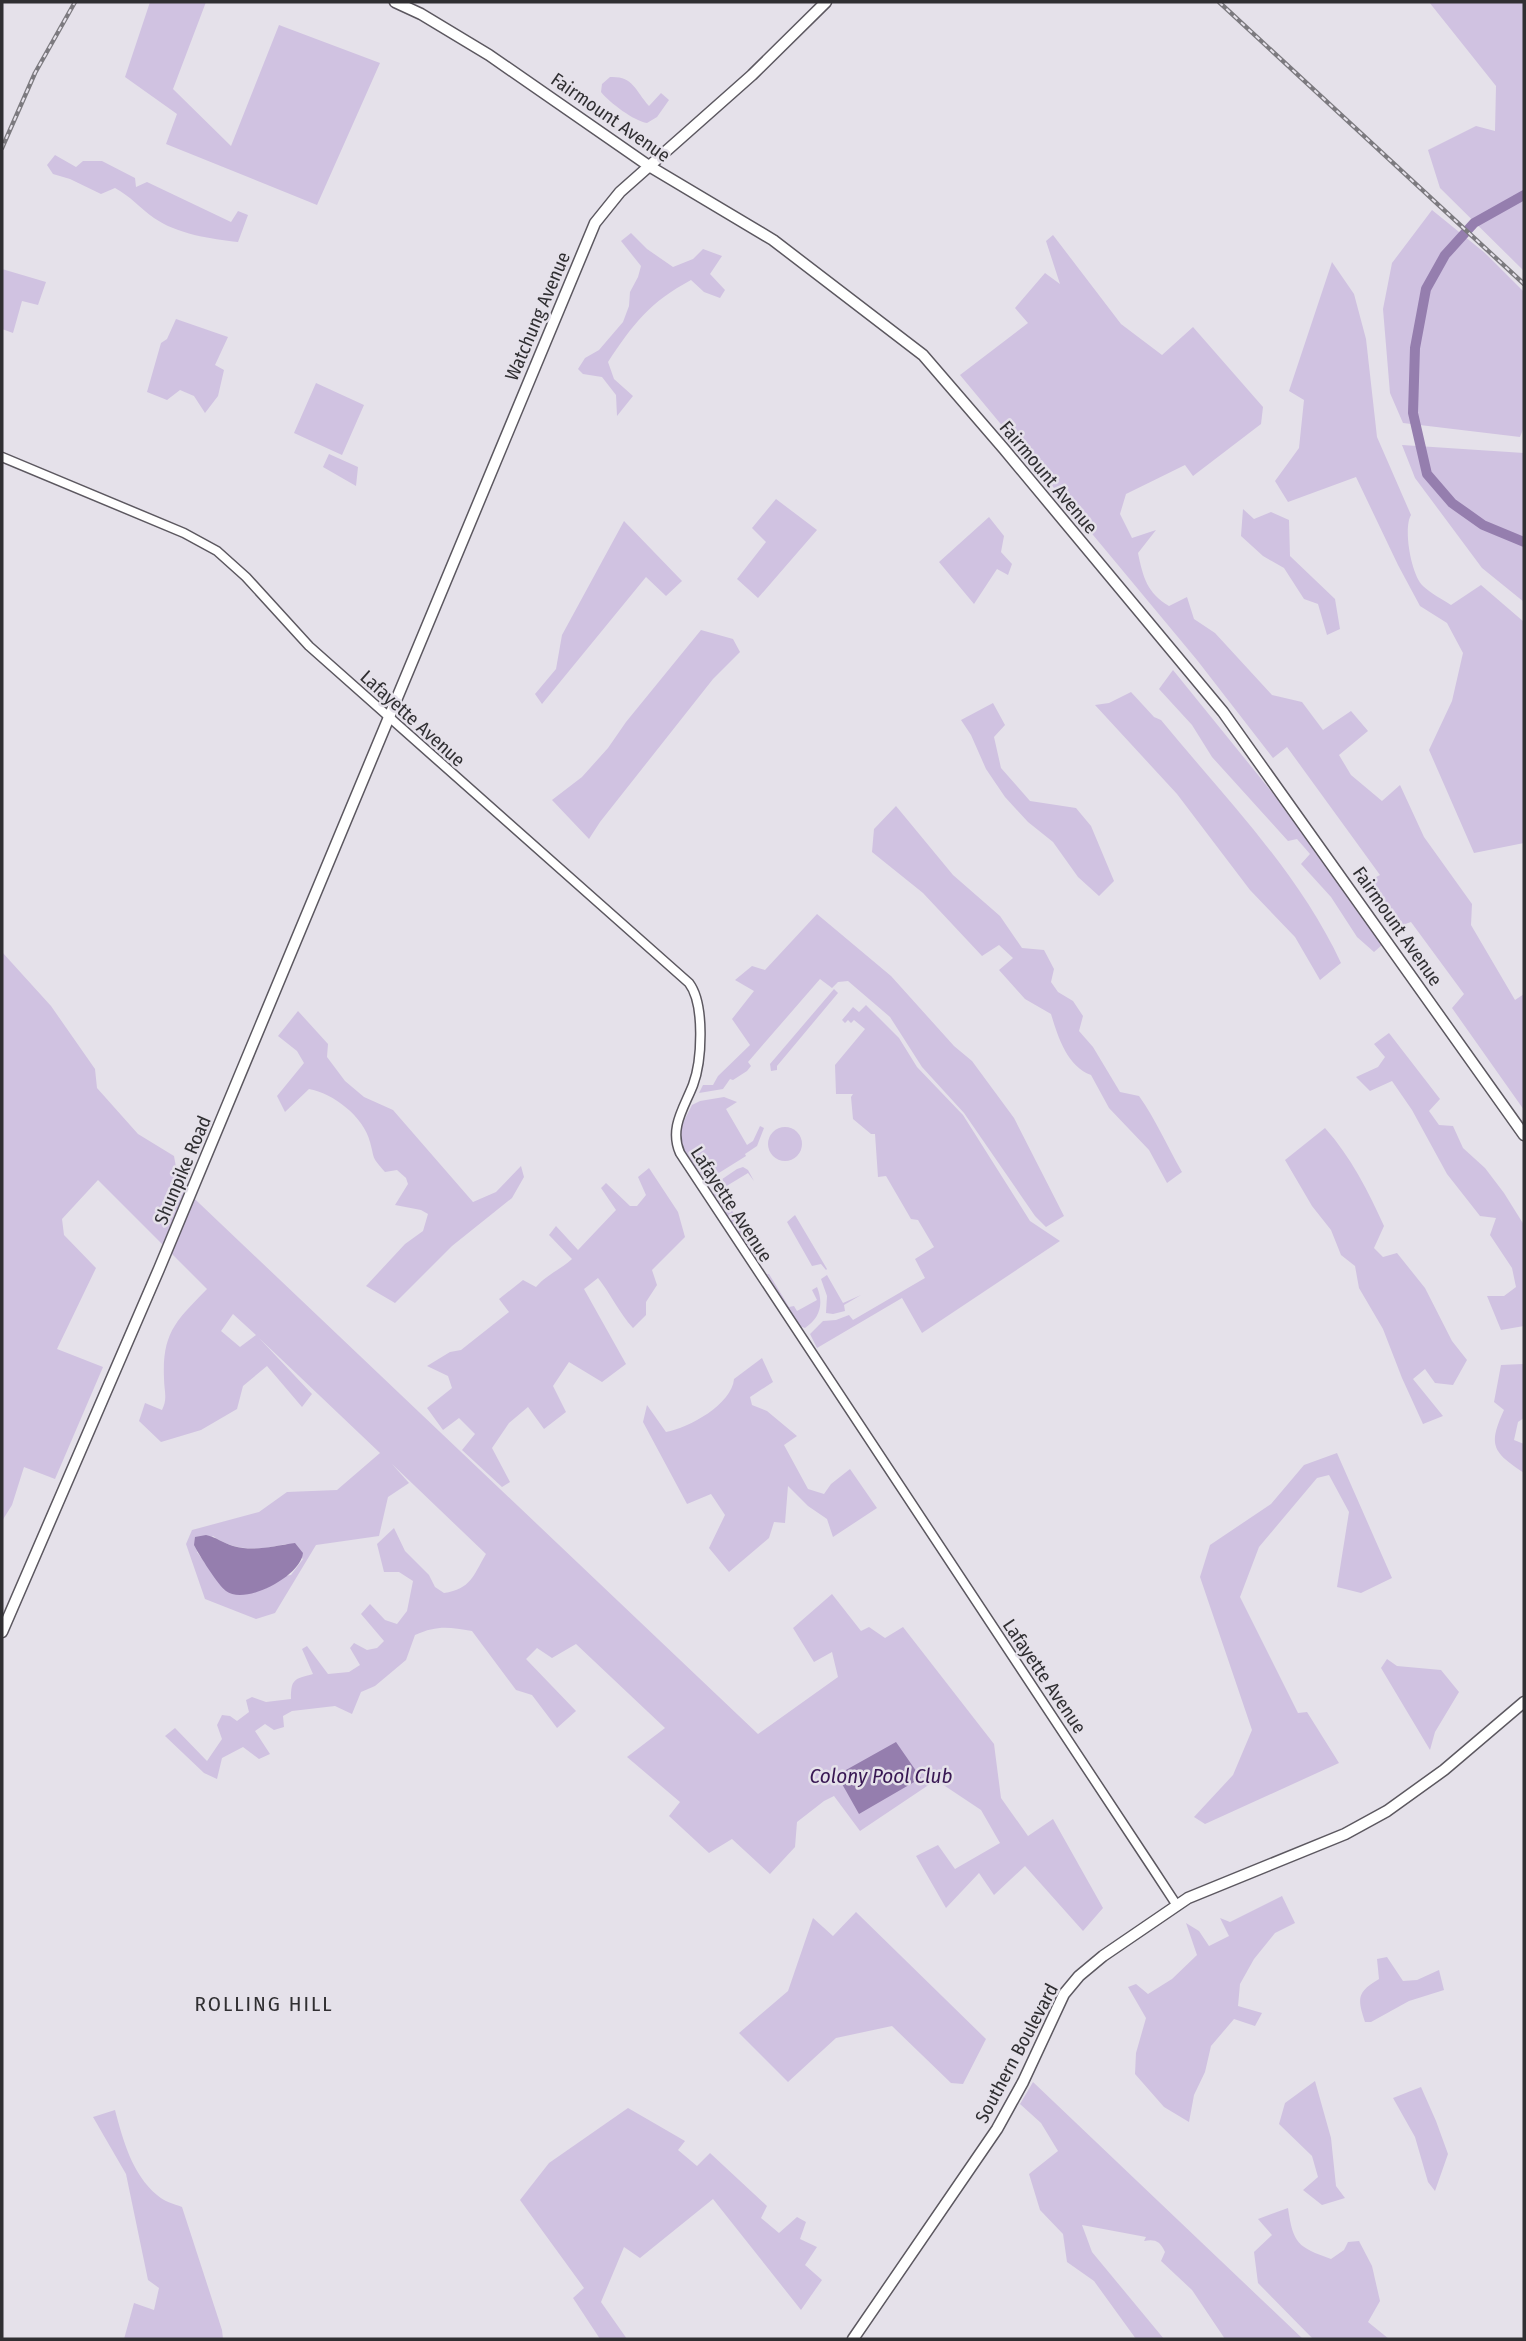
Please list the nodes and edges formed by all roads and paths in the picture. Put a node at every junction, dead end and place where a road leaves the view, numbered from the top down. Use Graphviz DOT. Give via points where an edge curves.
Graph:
graph roads {
  1 [pos="395,2"];
  2 [pos="826,2"];
  3 [pos="649,166"];
  4 [pos="2,457"];
  5 [pos="388,718"];
  6 [pos="1524,1135"];
  7 [pos="2,1632"];
  8 [pos="1524,1702"];
  9 [pos="1176,1904"];
  10 [pos="853,2339"];
  1 -- 3 [label="main road, Fairmount Avenue" via="489,55"];
  2 -- 3 [label="main road, Watchung Avenue"];
  3 -- 5 [label="main road, Watchung Avenue" via="607,205 595,223"];
  3 -- 6 [label="main road, Fairmount Avenue" via="788,250 909,342 940,374 1223,712"];
  4 -- 5 [label="street, Lafayette Avenue" via="217,551 309,646"];
  5 -- 7 [label="main road, Shunpike Road"];
  5 -- 9 [label="street, Lafayette Avenue" via="695,991 698,1062 676,1127 680,1153"];
  8 -- 9 [label="main road, Southern Boulevard" via="1387,1811 1346,1834"];
  9 -- 10 [label="main road, Southern Boulevard" via="1103,1956 1067,1989 997,2129"];
}
